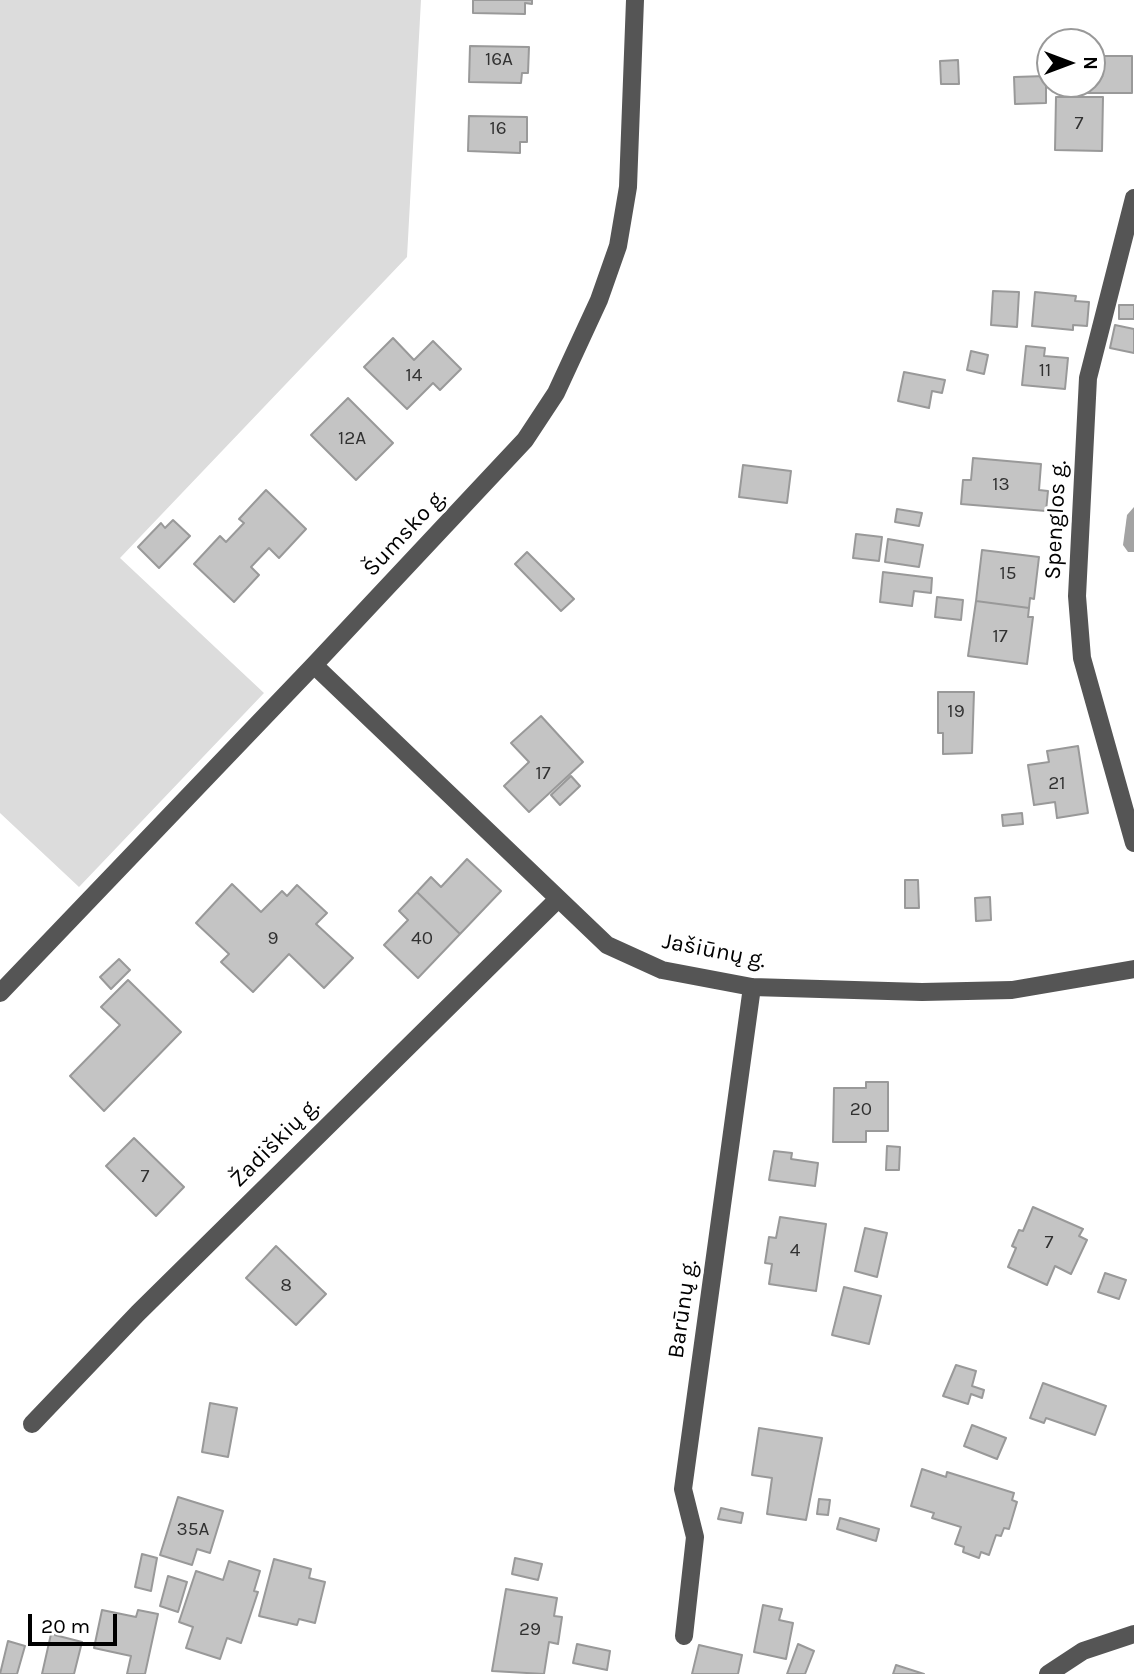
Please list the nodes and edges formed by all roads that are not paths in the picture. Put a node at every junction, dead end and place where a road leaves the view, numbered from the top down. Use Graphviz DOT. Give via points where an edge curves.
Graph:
graph roads {
  1 [pos="635,0"];
  2 [pos="1134,198"];
  3 [pos="314,665"];
  4 [pos="1134,843"];
  5 [pos="556,900"];
  6 [pos="1134,969"];
  7 [pos="752,987"];
  8 [pos="0,993"];
  9 [pos="32,1424"];
  10 [pos="1134,1634"];
  11 [pos="684,1636"];
  12 [pos="1048,1674"];
  1 -- 3 [label="street, Šumsko g." via="628,187 618,246 574,357 525,440"];
  2 -- 4 [label="street, Spenglos g." via="1088,378 1077,596 1082,658"];
  3 -- 5 [label="street, Jašiūnų g."];
  3 -- 8 [label="street, Šumsko g."];
  5 -- 7 [label="street, Jašiūnų g." via="607,945 663,970"];
  5 -- 9 [label="street, Žadiškių g." via="147,1303"];
  6 -- 7 [label="street, Jašiūnų g." via="1012,990"];
  7 -- 11 [label="street, Barūnų g." via="683,1489 695,1537"];
  10 -- 12 [label="street" via="1083,1651"];
}
